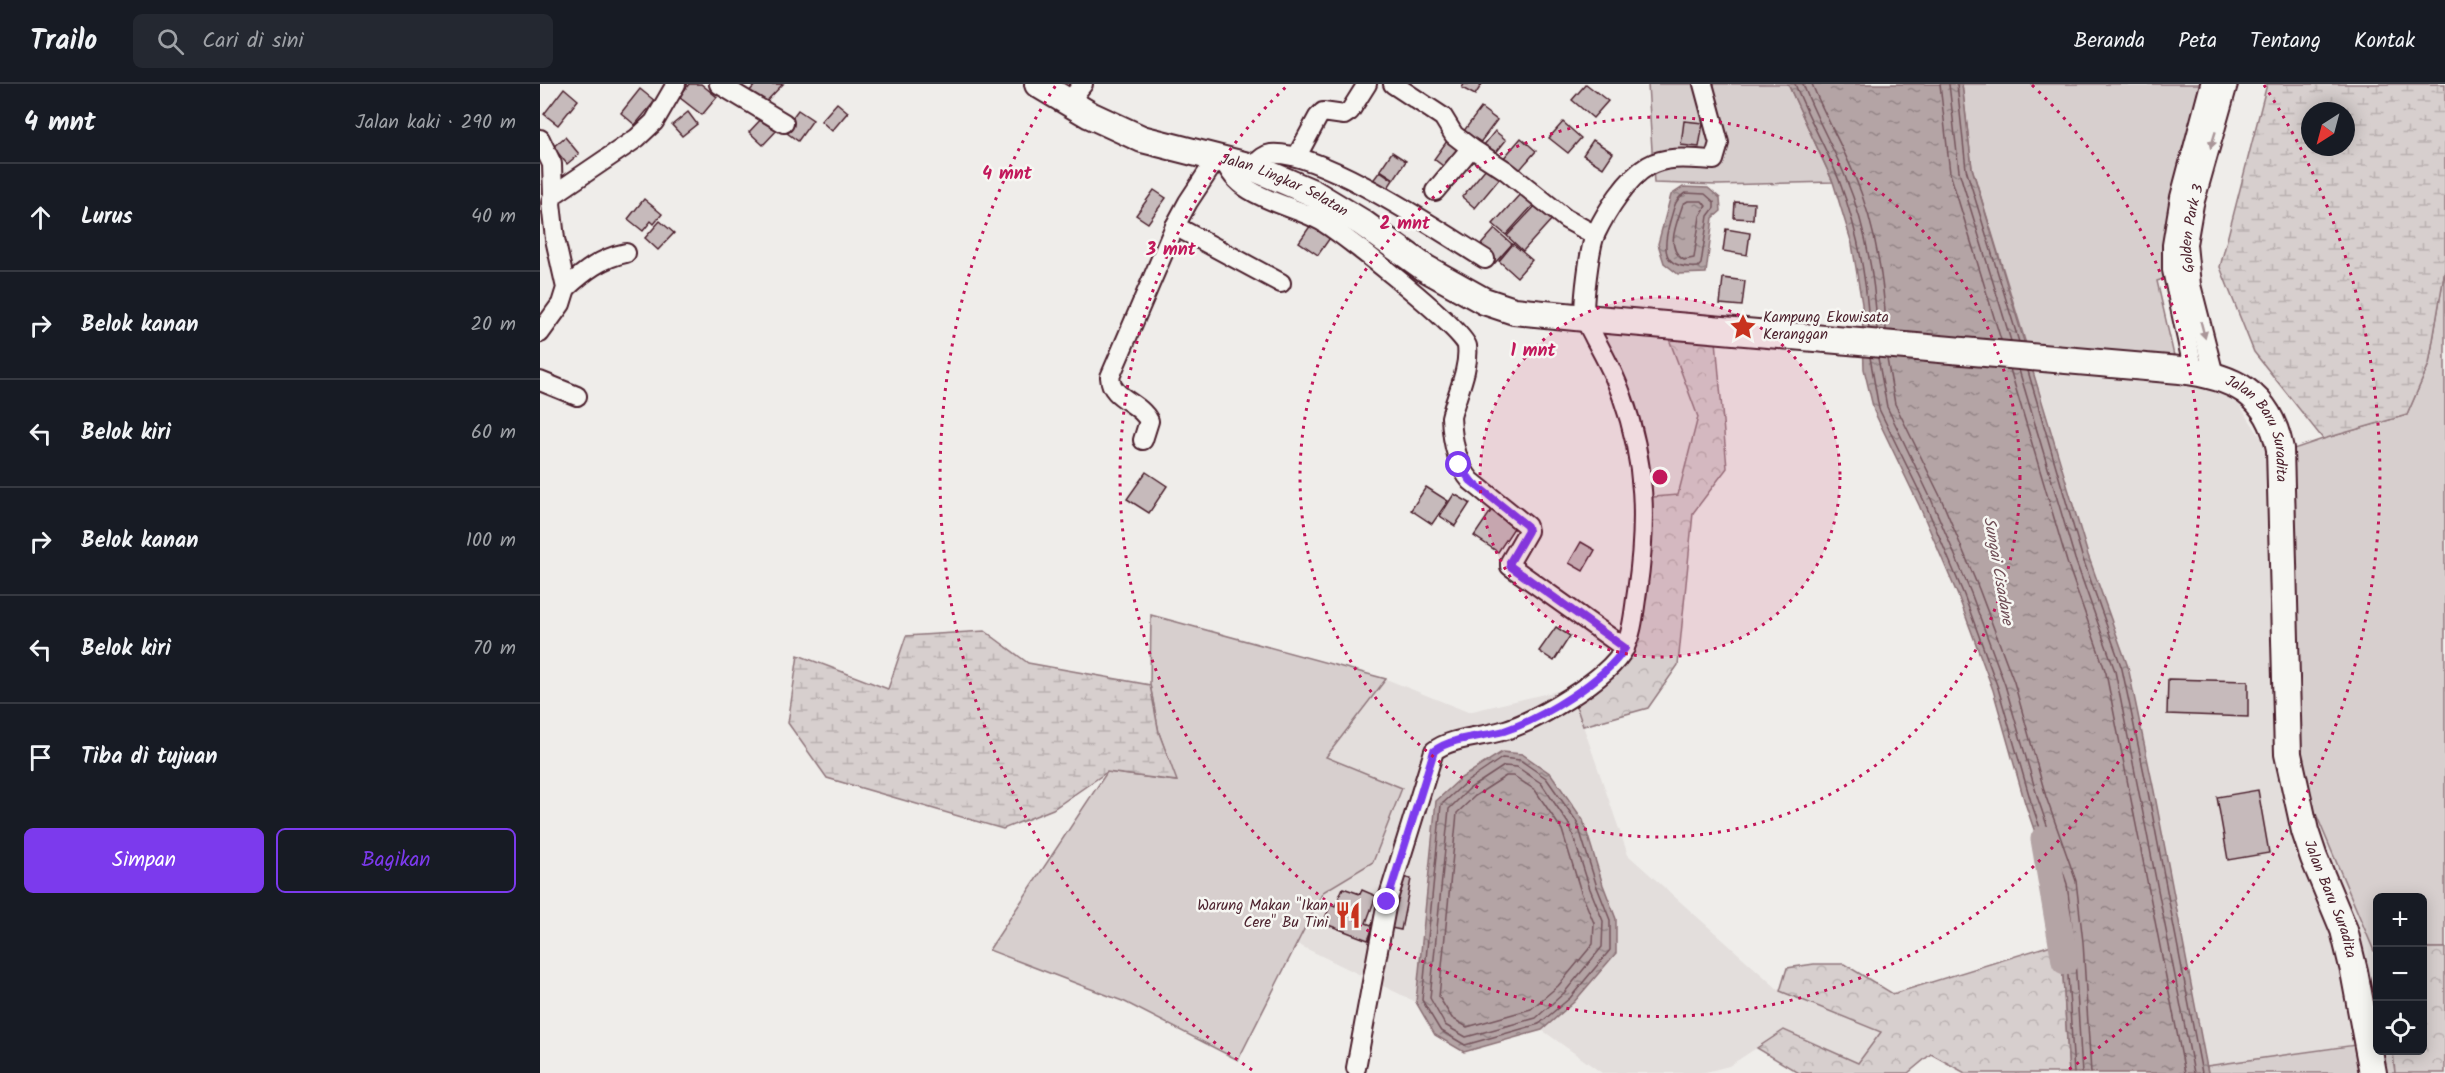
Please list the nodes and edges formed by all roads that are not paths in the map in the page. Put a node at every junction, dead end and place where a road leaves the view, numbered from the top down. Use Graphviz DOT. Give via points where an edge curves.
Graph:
graph roads {
  1 [pos="719,84"];
  2 [pos="1038,84"];
  3 [pos="1367,84"];
  4 [pos="1393,84"];
  5 [pos="1703,84"];
  6 [pos="2210,84"];
  7 [pos="2228,84"];
  8 [pos="668,88"];
  9 [pos="1076,93"];
  10 [pos="784,123"];
  11 [pos="540,139"];
  12 [pos="1471,148"];
  13 [pos="1297,156"];
  14 [pos="1220,158"];
  15 [pos="546,163"];
  16 [pos="1252,167"];
  17 [pos="1435,191"];
  18 [pos="548,202"];
  19 [pos="1175,226"];
  20 [pos="1594,235"];
  21 [pos="626,253"];
  22 [pos="1485,259"];
  23 [pos="1281,283"];
  24 [pos="566,288"];
  25 [pos="1585,318"];
  26 [pos="1626,321"];
  27 [pos="540,333"];
  28 [pos="2196,372"];
  29 [pos="540,381"];
  30 [pos="577,396"];
  31 [pos="1143,440"];
  32 [pos="1625,648"];
  33 [pos="1356,1068"];
  34 [pos="2373,1073"];
  1 -- 10 [label="street"];
  2 -- 9 [label="main road, Jalan Lingkar Selatan"];
  3 -- 13 [label="street" via="1350,111 1344,115 1323,112 1318,117"];
  4 -- 12 [label="street" via="1443,117 1454,135"];
  5 -- 20 [label="street" via="1719,143 1714,160 1672,158 1648,165 1628,181"];
  6 -- 28 [label="street, Golden Park 3" via="2180,197 2172,245 2172,270"];
  7 -- 28 [label="street, Golden Park 3, one-way" via="2194,204 2187,244"];
  8 -- 18 [label="street" via="654,122"];
  9 -- 14 [label="main road, Jalan Lingkar Selatan" via="1142,139"];
  11 -- 15 [label="street"];
  12 -- 17 [label="street"];
  12 -- 20 [label="street" via="1566,219"];
  13 -- 16 [label="street" via="1271,154"];
  13 -- 22 [label="street" via="1356,182"];
  14 -- 16 [label="main road, Jalan Lingkar Selatan"];
  14 -- 19 [label="street"];
  14 -- 32 [label="street" via="1233,176 1252,191 1341,233 1466,342 1467,354 1451,426 1463,472 1527,526 1510,566"];
  15 -- 18 [label="street"];
  16 -- 25 [label="main road, Jalan Lingkar Selatan" via="1313,193 1484,301 1514,311"];
  18 -- 24 [label="street"];
  19 -- 23 [label="street"];
  19 -- 31 [label="street" via="1110,377 1110,385 1117,394 1145,413 1149,421"];
  20 -- 25 [label="street"];
  21 -- 24 [label="street" via="597,262"];
  24 -- 27 [label="street" via="561,304"];
  25 -- 26 [label="main road, Jalan Lingkar Selatan"];
  25 -- 32 [label="street" via="1622,395 1635,436 1642,478 1642,559"];
  26 -- 28 [label="main road, Jalan Baru Suradita"];
  28 -- 34 [label="main road, Jalan Baru Suradita" via="2238,385 2268,414 2277,437 2288,754 2305,831 2344,930"];
  29 -- 30 [label="street"];
  32 -- 33 [label="street" via="1604,674 1533,720 1449,743 1434,751 1387,902"];
}
